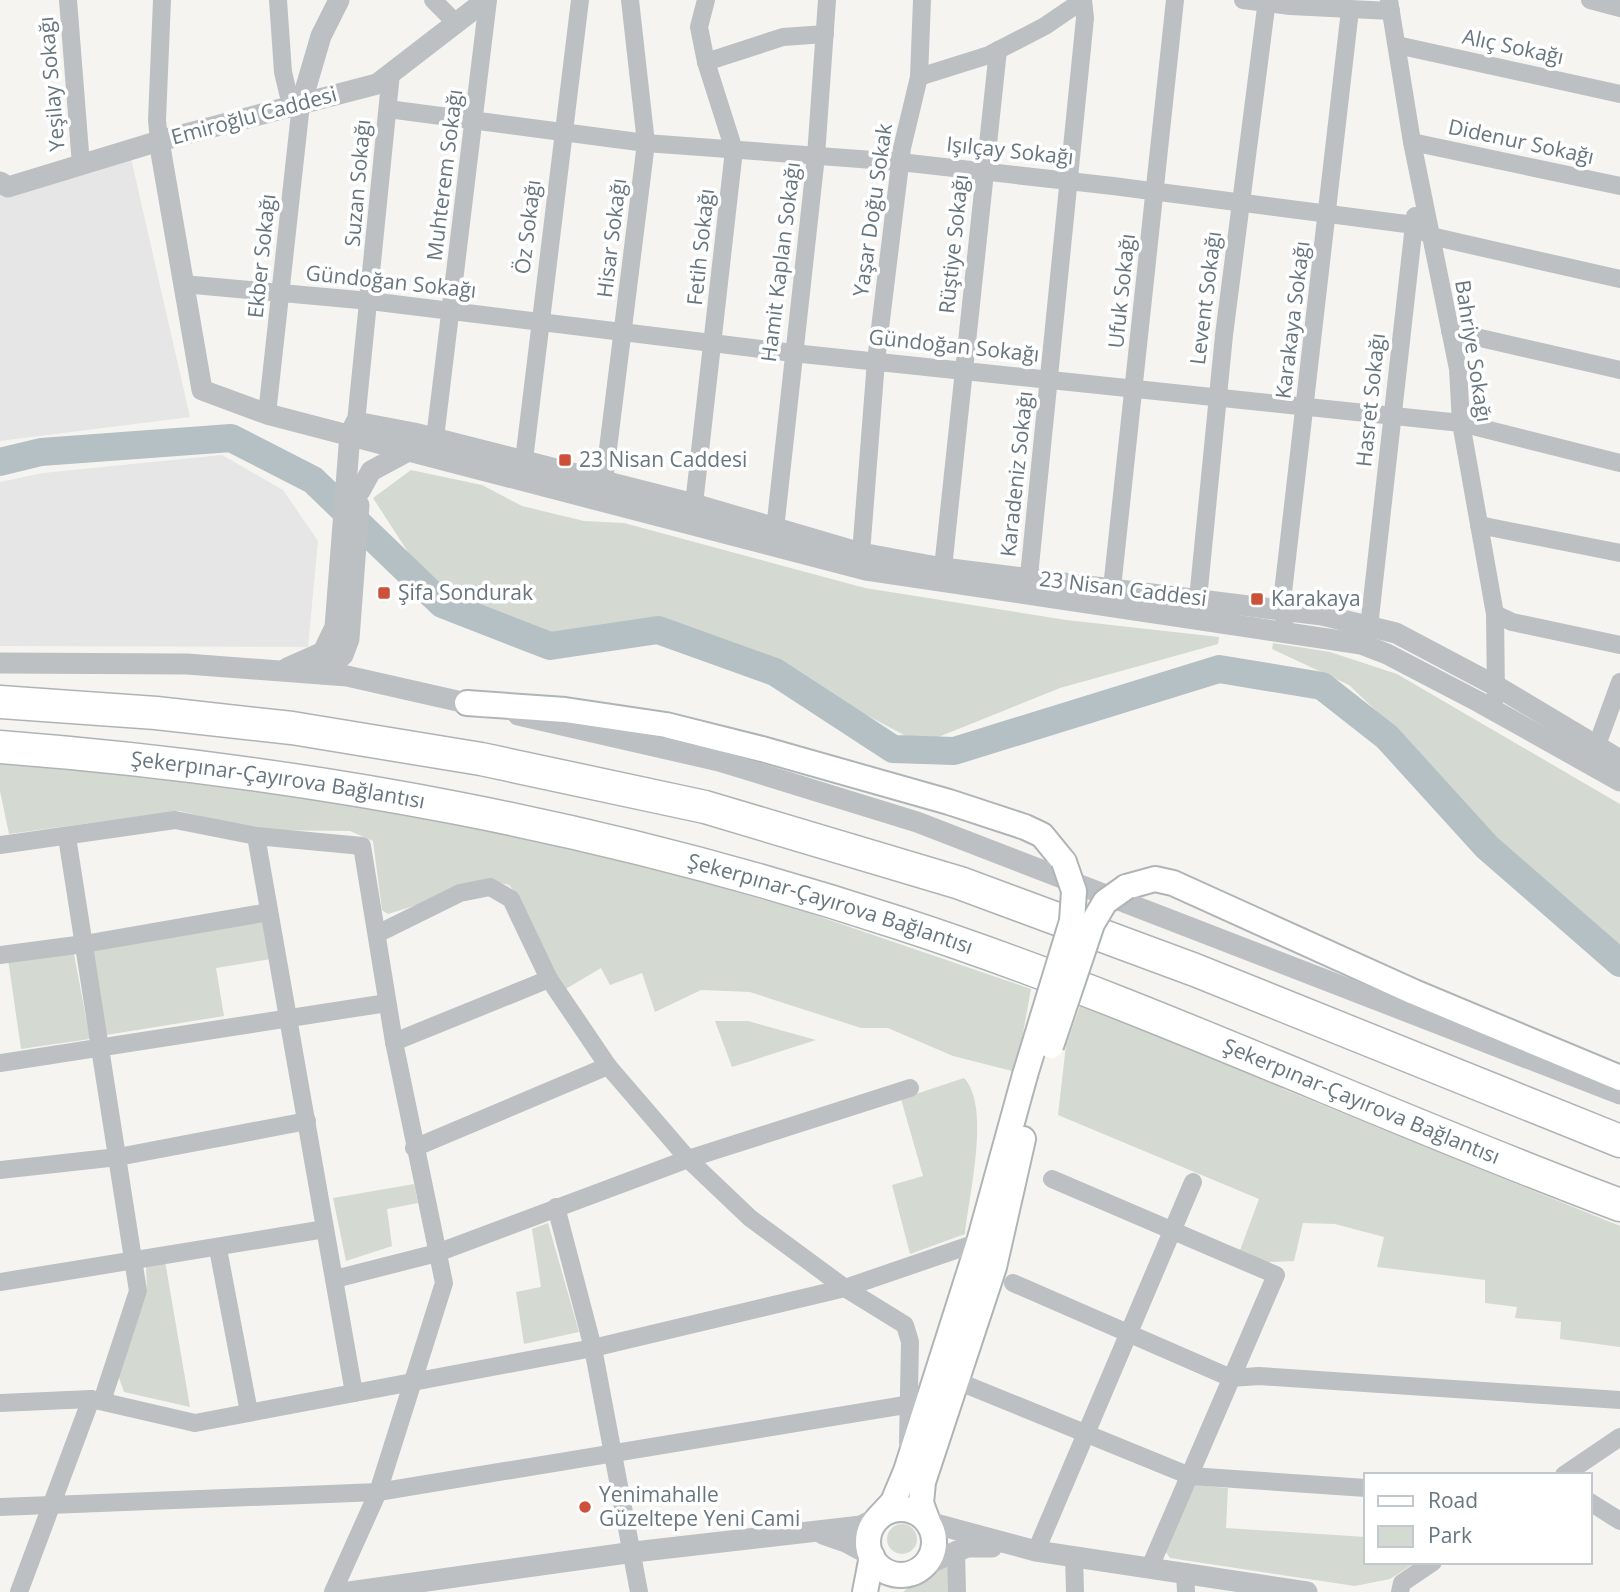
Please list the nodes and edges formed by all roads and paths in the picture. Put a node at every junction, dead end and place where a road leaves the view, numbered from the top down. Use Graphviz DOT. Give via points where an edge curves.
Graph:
graph roads {
  1 [pos="68,0"];
  2 [pos="162,0"];
  3 [pos="278,0"];
  4 [pos="339,0"];
  5 [pos="433,0"];
  6 [pos="487,0"];
  7 [pos="580,0"];
  8 [pos="631,0"];
  9 [pos="706,0"];
  10 [pos="827,0"];
  11 [pos="922,0"];
  12 [pos="1083,0"];
  13 [pos="1175,0"];
  14 [pos="1243,0"];
  15 [pos="1590,0"];
  16 [pos="1267,1"];
  17 [pos="1390,6"];
  18 [pos="1620,8"];
  19 [pos="1350,10"];
  20 [pos="456,23"];
  21 [pos="825,34"];
  22 [pos="1396,45"];
  23 [pos="998,50"];
  24 [pos="706,62"];
  25 [pos="391,73"];
  26 [pos="919,77"];
  27 [pos="1620,94"];
  28 [pos="296,105"];
  29 [pos="388,109"];
  30 [pos="474,121"];
  31 [pos="563,133"];
  32 [pos="159,141"];
  33 [pos="1412,142"];
  34 [pos="646,143"];
  35 [pos="734,150"];
  36 [pos="816,156"];
  37 [pos="900,162"];
  38 [pos="81,165"];
  39 [pos="985,172"];
  40 [pos="1420,178"];
  41 [pos="1066,180"];
  42 [pos="0,182"];
  43 [pos="1620,187"];
  44 [pos="1156,191"];
  45 [pos="1240,202"];
  46 [pos="1329,214"];
  47 [pos="1414,225"];
  48 [pos="1431,236"];
  49 [pos="1620,279"];
  50 [pos="183,284"];
  51 [pos="281,293"];
  52 [pos="370,301"];
  53 [pos="452,311"];
  54 [pos="539,321"];
  55 [pos="1450,331"];
  56 [pos="623,332"];
  57 [pos="714,343"];
  58 [pos="793,353"];
  59 [pos="876,361"];
  60 [pos="963,370"];
  61 [pos="1620,370"];
  62 [pos="1050,379"];
  63 [pos="1134,388"];
  64 [pos="1218,397"];
  65 [pos="1306,406"];
  66 [pos="267,414"];
  67 [pos="1392,416"];
  68 [pos="1461,423"];
  69 [pos="356,431"];
  70 [pos="435,438"];
  71 [pos="410,450"];
  72 [pos="524,460"];
  73 [pos="1620,463"];
  74 [pos="604,481"];
  75 [pos="353,491"];
  76 [pos="694,504"];
  77 [pos="1479,525"];
  78 [pos="775,529"];
  79 [pos="1620,553"];
  80 [pos="861,554"];
  81 [pos="348,559"];
  82 [pos="943,568"];
  83 [pos="1028,576"];
  84 [pos="1112,588"];
  85 [pos="1198,599"];
  86 [pos="1281,610"];
  87 [pos="1495,614"];
  88 [pos="1369,626"];
  89 [pos="335,627"];
  90 [pos="1286,634"];
  91 [pos="1620,645"];
  92 [pos="343,655"];
  93 [pos="0,663"];
  94 [pos="278,671"];
  95 [pos="322,674"];
  96 [pos="380,681"];
  97 [pos="1620,682"];
  98 [pos="1498,687"];
  99 [pos="0,702"];
  100 [pos="467,703"];
  101 [pos="1493,711"];
  102 [pos="1597,745"];
  103 [pos="0,747"];
  104 [pos="1620,760"];
  105 [pos="1620,781"];
  106 [pos="256,836"];
  107 [pos="67,837"];
  108 [pos="0,845"];
  109 [pos="269,912"];
  110 [pos="377,934"];
  111 [pos="85,944"];
  112 [pos="0,955"];
  113 [pos="549,979"];
  114 [pos="387,1003"];
  115 [pos="289,1018"];
  116 [pos="394,1042"];
  117 [pos="102,1046"];
  118 [pos="0,1063"];
  119 [pos="608,1066"];
  120 [pos="1032,1076"];
  121 [pos="1620,1078"];
  122 [pos="910,1088"];
  123 [pos="1620,1094"];
  124 [pos="307,1121"];
  125 [pos="1620,1141"];
  126 [pos="414,1148"];
  127 [pos="118,1157"];
  128 [pos="688,1159"];
  129 [pos="0,1170"];
  130 [pos="1052,1179"];
  131 [pos="1193,1182"];
  132 [pos="1620,1205"];
  133 [pos="556,1207"];
  134 [pos="325,1229"];
  135 [pos="1172,1230"];
  136 [pos="979,1242"];
  137 [pos="218,1249"];
  138 [pos="437,1253"];
  139 [pos="134,1262"];
  140 [pos="335,1279"];
  141 [pos="0,1282"];
  142 [pos="1013,1283"];
  143 [pos="845,1288"];
  144 [pos="1128,1333"];
  145 [pos="593,1348"];
  146 [pos="1231,1378"];
  147 [pos="957,1381"];
  148 [pos="414,1384"];
  149 [pos="354,1393"];
  150 [pos="97,1400"];
  151 [pos="1620,1400"];
  152 [pos="0,1403"];
  153 [pos="911,1404"];
  154 [pos="249,1412"];
  155 [pos="1086,1432"];
  156 [pos="1620,1437"];
  157 [pos="615,1451"];
  158 [pos="906,1471"];
  159 [pos="1567,1473"];
  160 [pos="1190,1476"];
  161 [pos="1364,1488"];
  162 [pos="378,1492"];
  163 [pos="1592,1503"];
  164 [pos="51,1506"];
  165 [pos="0,1507"];
  166 [pos="879,1517"];
  167 [pos="1620,1521"];
  168 [pos="928,1522"];
  169 [pos="815,1533"];
  170 [pos="956,1550"];
  171 [pos="1036,1551"];
  172 [pos="634,1552"];
  173 [pos="872,1556"];
  174 [pos="1074,1556"];
  175 [pos="1430,1564"];
  176 [pos="921,1567"];
  177 [pos="1150,1567"];
  178 [pos="1185,1582"];
  179 [pos="1299,1591"];
  180 [pos="19,1592"];
  181 [pos="333,1592"];
  182 [pos="349,1592"];
  183 [pos="639,1592"];
  184 [pos="865,1592"];
  185 [pos="886,1592"];
  186 [pos="957,1592"];
  187 [pos="1074,1592"];
  188 [pos="1400,1592"];
  1 -- 38 [label="street, Yeşilay Sokağı"];
  2 -- 32 [label="street"];
  3 -- 28 [label="street, Ekber Sokağı" via="283,72"];
  4 -- 28 [label="street"];
  5 -- 20 [label="street"];
  6 -- 20 [label="street, Emiroğlu Caddesi"];
  6 -- 30 [label="street, Muhterem Sokağı"];
  7 -- 31 [label="street, Öz Sokağı"];
  8 -- 34 [label="street, Hisar Sokağı"];
  9 -- 24 [label="street, Fetih Sokağı" via="699,27"];
  10 -- 21 [label="street, Hamit Kaplan Sokağı"];
  11 -- 26 [label="street, Yaşar Doğu Sokak"];
  12 -- 23 [label="street"];
  12 -- 41 [label="street, Karadeniz Sokağı" via="1085,18"];
  13 -- 44 [label="street, Ufuk Sokağı"];
  14 -- 16 [label="street"];
  15 -- 18 [label="street"];
  16 -- 19 [label="street"];
  16 -- 45 [label="street, Levent Sokağı"];
  17 -- 19 [label="street"];
  17 -- 22 [label="street, Bahriye Sokağı"];
  19 -- 46 [label="street, Karakaya Sokağı"];
  20 -- 25 [label="street, Emiroğlu Caddesi"];
  21 -- 24 [label="street" via="783,37"];
  21 -- 36 [label="street, Hamit Kaplan Sokağı"];
  22 -- 27 [label="street, Alıç Sokağı"];
  22 -- 33 [label="street, Bahriye Sokağı"];
  23 -- 26 [label="street"];
  23 -- 39 [label="street, Rüştiye Sokağı"];
  24 -- 35 [label="street, Fetih Sokağı"];
  25 -- 28 [label="street, Emiroğlu Caddesi" via="377,84"];
  25 -- 29 [label="street, Suzan Sokağı"];
  26 -- 37 [label="street, Yaşar Doğu Sokak"];
  28 -- 32 [label="street, Emiroğlu Caddesi"];
  28 -- 51 [label="street, Ekber Sokağı"];
  29 -- 30 [label="street, Işılçay Sokağı"];
  29 -- 52 [label="street, Suzan Sokağı"];
  30 -- 31 [label="street, Işılçay Sokağı"];
  30 -- 53 [label="street, Muhterem Sokağı"];
  31 -- 34 [label="street, Işılçay Sokağı"];
  31 -- 54 [label="street, Öz Sokağı"];
  32 -- 38 [label="street, Emiroğlu Caddesi"];
  32 -- 50 [label="street, 23 Nisan Caddesi"];
  33 -- 40 [label="street, Bahriye Sokağı"];
  33 -- 43 [label="street, Didenur Sokağı"];
  34 -- 35 [label="street, Işılçay Sokağı"];
  34 -- 56 [label="street, Hisar Sokağı"];
  35 -- 36 [label="street, Işılçay Sokağı"];
  35 -- 57 [label="street, Fetih Sokağı"];
  36 -- 37 [label="street, Işılçay Sokağı"];
  36 -- 58 [label="street, Hamit Kaplan Sokağı"];
  37 -- 39 [label="street, Işılçay Sokağı"];
  37 -- 59 [label="street, Yaşar Doğu Sokak"];
  38 -- 42 [label="street, Emiroğlu Caddesi" via="8,187"];
  39 -- 41 [label="street, Işılçay Sokağı"];
  39 -- 60 [label="street, Rüştiye Sokağı"];
  40 -- 47 [label="street, Hasret Sokağı"];
  40 -- 48 [label="street, Bahriye Sokağı"];
  41 -- 44 [label="street, Işılçay Sokağı"];
  41 -- 62 [label="street, Karadeniz Sokağı"];
  44 -- 45 [label="street, Işılçay Sokağı"];
  44 -- 63 [label="street, Ufuk Sokağı"];
  45 -- 46 [label="street, Işılçay Sokağı"];
  45 -- 64 [label="street, Levent Sokağı"];
  46 -- 47 [label="street, Işılçay Sokağı"];
  46 -- 65 [label="street, Karakaya Sokağı"];
  47 -- 48 [label="street, Işılçay Sokağı"];
  47 -- 67 [label="street, Hasret Sokağı"];
  48 -- 49 [label="street, Işılçay Sokağı"];
  48 -- 55 [label="street, Bahriye Sokağı"];
  50 -- 51 [label="street, Gündoğan Sokağı"];
  50 -- 66 [label="street, 23 Nisan Caddesi" via="202,390"];
  51 -- 52 [label="street, Gündoğan Sokağı"];
  51 -- 66 [label="street, Ekber Sokağı"];
  52 -- 53 [label="street, Gündoğan Sokağı"];
  52 -- 69 [label="street, Suzan Sokağı"];
  53 -- 54 [label="street, Gündoğan Sokağı"];
  53 -- 70 [label="street, Muhterem Sokağı"];
  54 -- 56 [label="street, Gündoğan Sokağı"];
  54 -- 72 [label="street, Öz Sokağı"];
  55 -- 61 [label="street"];
  55 -- 68 [label="street, Bahriye Sokağı"];
  56 -- 57 [label="street, Gündoğan Sokağı"];
  56 -- 74 [label="street, Hisar Sokağı"];
  57 -- 58 [label="street, Gündoğan Sokağı"];
  57 -- 76 [label="street, Fetih Sokağı"];
  58 -- 59 [label="street, Gündoğan Sokağı"];
  58 -- 78 [label="street, Hamit Kaplan Sokağı"];
  59 -- 60 [label="street, Gündoğan Sokağı"];
  59 -- 80 [label="street, Yaşar Doğu Sokak"];
  60 -- 62 [label="street, Gündoğan Sokağı"];
  60 -- 82 [label="street, Rüştiye Sokağı"];
  62 -- 63 [label="street, Gündoğan Sokağı"];
  62 -- 83 [label="street, Karadeniz Sokağı"];
  63 -- 64 [label="street, Gündoğan Sokağı"];
  63 -- 84 [label="street, Ufuk Sokağı"];
  64 -- 65 [label="street, Gündoğan Sokağı"];
  64 -- 85 [label="street, Levent Sokağı"];
  65 -- 67 [label="street, Gündoğan Sokağı"];
  65 -- 86 [label="street, Karakaya Sokağı"];
  66 -- 69 [label="street, 23 Nisan Caddesi"];
  67 -- 68 [label="street, Gündoğan Sokağı"];
  67 -- 88 [label="street, Hasret Sokağı"];
  68 -- 73 [label="street, Gündoğan Sokağı"];
  68 -- 77 [label="street, Bahriye Sokağı"];
  69 -- 70 [label="street, 23 Nisan Caddesi"];
  69 -- 71 [label="street, 23 Nisan Caddesi"];
  69 -- 75 [label="street"];
  70 -- 72 [label="street, 23 Nisan Caddesi"];
  71 -- 75 [label="street" via="371,471"];
  71 -- 90 [label="street, 23 Nisan Caddesi" via="866,570"];
  72 -- 74 [label="street, 23 Nisan Caddesi"];
  74 -- 76 [label="street, 23 Nisan Caddesi"];
  75 -- 81 [label="street"];
  76 -- 78 [label="street, 23 Nisan Caddesi"];
  77 -- 79 [label="street"];
  77 -- 87 [label="street, Bahriye Sokağı"];
  78 -- 80 [label="street, 23 Nisan Caddesi"];
  80 -- 82 [label="street, 23 Nisan Caddesi"];
  81 -- 89 [label="street"];
  81 -- 92 [label="street" via="349,639"];
  82 -- 83 [label="street, 23 Nisan Caddesi"];
  83 -- 84 [label="street, 23 Nisan Caddesi"];
  84 -- 85 [label="street, 23 Nisan Caddesi"];
  85 -- 86 [label="street, 23 Nisan Caddesi"];
  86 -- 88 [label="street, 23 Nisan Caddesi"];
  86 -- 90 [label="street, Karakaya Sokağı"];
  87 -- 91 [label="street" via="1512,622"];
  87 -- 98 [label="street, Bahriye Sokağı"];
  88 -- 98 [label="street, 23 Nisan Caddesi" via="1396,633"];
  89 -- 92 [label="street"];
  89 -- 94 [label="street" via="323,652"];
  90 -- 101 [label="street, 23 Nisan Caddesi" via="1378,651"];
  92 -- 95 [label="street"];
  92 -- 96 [label="street" via="347,663"];
  93 -- 94 [label="street" via="187,664"];
  94 -- 95 [label="street"];
  95 -- 96 [label="street"];
  96 -- 100 [label="street"];
  97 -- 102 [label="street"];
  98 -- 101 [label="street, Bahriye Sokağı"];
  98 -- 102 [label="street, 23 Nisan Caddesi"];
  99 -- 125 [label="highway" via="292,728 481,759 705,807 960,883 1195,970"];
  100 -- 120 [label="main road, bridge" via="565,710 666,725 949,802 1042,835 1064,862 1074,891 1072,921"];
  100 -- 123 [label="street" via="719,761 918,822"];
  101 -- 105 [label="street, 23 Nisan Caddesi"];
  102 -- 104 [label="street, 23 Nisan Caddesi"];
  103 -- 132 [label="highway, Şekerpınar-Çayırova Bağlantısı" via="309,780 510,816 727,870 899,923 1103,996"];
  106 -- 107 [label="street" via="175,820"];
  106 -- 109 [label="street"];
  106 -- 110 [label="street" via="362,846"];
  107 -- 108 [label="street"];
  107 -- 111 [label="street"];
  109 -- 111 [label="street"];
  109 -- 115 [label="street"];
  110 -- 113 [label="street" via="460,893 490,887 511,899"];
  110 -- 114 [label="street"];
  111 -- 112 [label="street"];
  111 -- 117 [label="street"];
  113 -- 116 [label="street"];
  113 -- 119 [label="street"];
  114 -- 115 [label="street"];
  114 -- 116 [label="street"];
  115 -- 117 [label="street"];
  115 -- 124 [label="street"];
  116 -- 126 [label="street"];
  117 -- 118 [label="street"];
  117 -- 127 [label="street"];
  119 -- 126 [label="street"];
  119 -- 128 [label="street"];
  120 -- 121 [label="main road, bridge" via="1105,902 1126,887 1155,879"];
  120 -- 136 [label="main road"];
  120 -- 147 [label="main road" via="994,1267"];
  122 -- 128 [label="street"];
  124 -- 127 [label="street"];
  124 -- 134 [label="street"];
  126 -- 138 [label="street"];
  127 -- 129 [label="street"];
  127 -- 139 [label="street"];
  128 -- 133 [label="street"];
  128 -- 143 [label="street" via="750,1218"];
  130 -- 135 [label="street"];
  131 -- 135 [label="street"];
  133 -- 138 [label="street"];
  133 -- 145 [label="street"];
  134 -- 137 [label="street"];
  134 -- 140 [label="street"];
  135 -- 144 [label="street"];
  135 -- 146 [label="street" via="1276,1275"];
  136 -- 143 [label="street"];
  136 -- 158 [label="main road"];
  137 -- 139 [label="street"];
  137 -- 154 [label="street"];
  138 -- 140 [label="street"];
  138 -- 148 [label="street" via="443,1283"];
  139 -- 141 [label="street"];
  139 -- 150 [label="street" via="138,1292"];
  140 -- 149 [label="street"];
  142 -- 144 [label="street"];
  143 -- 145 [label="street"];
  143 -- 153 [label="street" via="905,1325 910,1342"];
  144 -- 146 [label="street"];
  144 -- 155 [label="street"];
  145 -- 148 [label="street"];
  145 -- 157 [label="street"];
  146 -- 151 [label="street" via="1259,1376"];
  146 -- 160 [label="street"];
  147 -- 155 [label="street"];
  147 -- 168 [label="main road" via="923,1482 921,1503"];
  148 -- 149 [label="street"];
  148 -- 162 [label="street"];
  149 -- 154 [label="street"];
  150 -- 152 [label="street"];
  150 -- 154 [label="street" via="195,1423"];
  150 -- 164 [label="street"];
  153 -- 157 [label="street"];
  153 -- 158 [label="street"];
  155 -- 160 [label="street"];
  155 -- 171 [label="street"];
  156 -- 159 [label="street"];
  157 -- 162 [label="street"];
  157 -- 172 [label="street"];
  158 -- 166 [label="main road" via="893,1502"];
  160 -- 161 [label="street"];
  160 -- 177 [label="street"];
  162 -- 164 [label="street"];
  162 -- 181 [label="street"];
  163 -- 167 [label="street"];
  164 -- 165 [label="street"];
  164 -- 180 [label="street"];
  166 -- 168 [label="main road" via="903,1509"];
  166 -- 169 [label="street" via="861,1526"];
  166 -- 173 [label="main road" via="869,1535"];
  168 -- 171 [label="street"];
  168 -- 176 [label="main road" via="934,1545"];
  169 -- 172 [label="street"];
  169 -- 173 [label="street"];
  170 -- 171 [label="street" via="980,1546"];
  170 -- 176 [label="street"];
  170 -- 186 [label="street"];
  171 -- 174 [label="street"];
  172 -- 182 [label="street"];
  172 -- 183 [label="street"];
  173 -- 176 [label="main road" via="900,1575"];
  173 -- 184 [label="main road"];
  174 -- 177 [label="street"];
  174 -- 187 [label="street"];
  175 -- 188 [label="street" via="1402,1583"];
  176 -- 185 [label="main road"];
  177 -- 178 [label="street"];
  178 -- 179 [label="street"];
}
